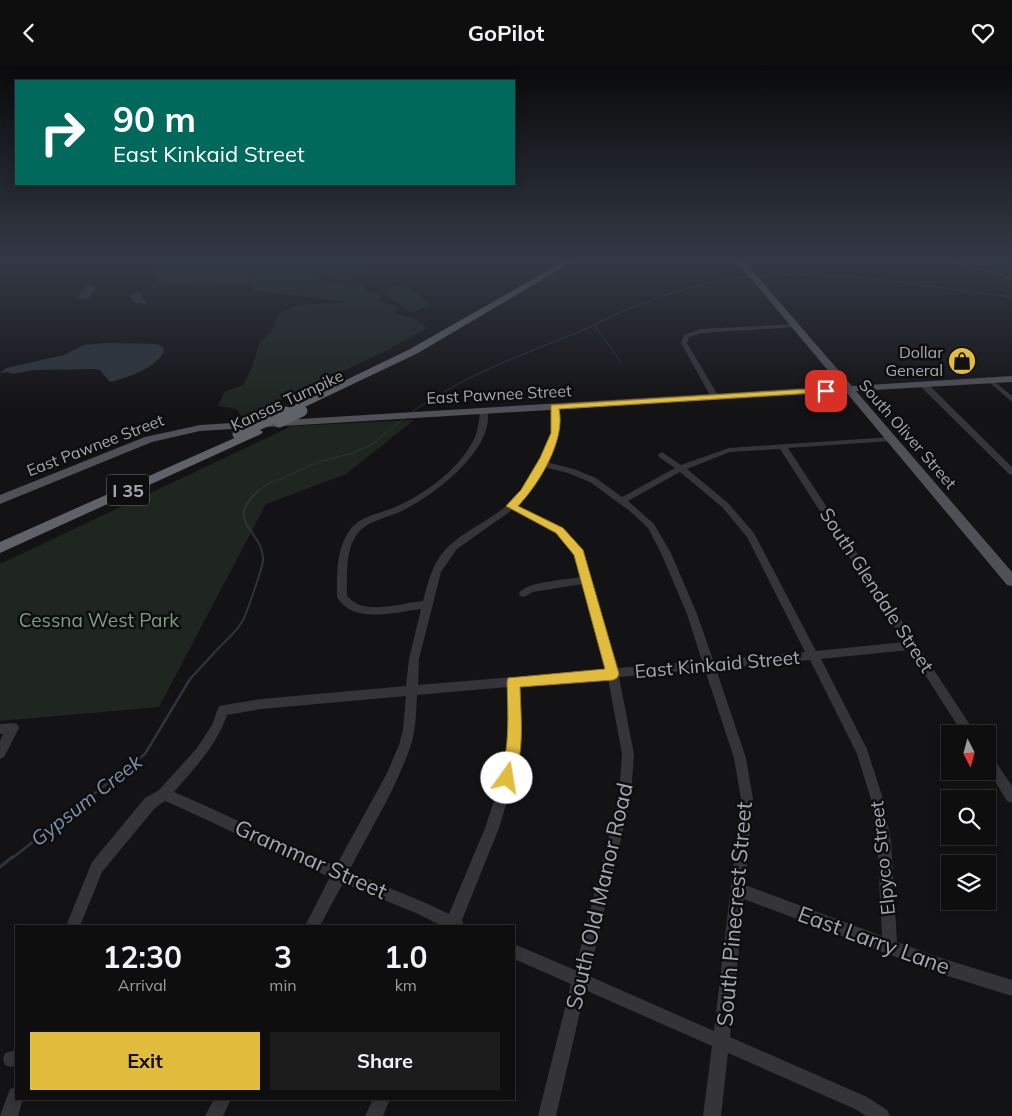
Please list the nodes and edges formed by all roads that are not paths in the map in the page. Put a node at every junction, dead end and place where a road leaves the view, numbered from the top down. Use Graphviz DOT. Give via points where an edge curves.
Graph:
graph roads {
  1 [pos="482,311"];
  2 [pos="492,311"];
  3 [pos="782,311"];
  4 [pos="795,326"];
  5 [pos="1012,379"];
  6 [pos="990,380"];
  7 [pos="923,384"];
  8 [pos="848,389"];
  9 [pos="715,397"];
  10 [pos="1012,400"];
  11 [pos="554,407"];
  12 [pos="484,411"];
  13 [pos="891,439"];
  14 [pos="783,447"];
  15 [pos="662,455"];
  16 [pos="542,464"];
  17 [pos="681,469"];
  18 [pos="1012,472"];
  19 [pos="0,500"];
  20 [pos="622,501"];
  21 [pos="511,506"];
  22 [pos="0,540"];
  23 [pos="0,548"];
  24 [pos="586,580"];
  25 [pos="1012,581"];
  26 [pos="524,593"];
  27 [pos="427,605"];
  28 [pos="912,645"];
  29 [pos="813,655"];
  30 [pos="709,664"];
  31 [pos="613,674"];
  32 [pos="513,682"];
  33 [pos="413,691"];
  34 [pos="964,725"];
  35 [pos="0,729"];
  36 [pos="0,753"];
  37 [pos="996,772"];
  38 [pos="164,795"];
  39 [pos="1012,797"];
  40 [pos="339,874"];
  41 [pos="737,889"];
  42 [pos="73,925"];
  43 [pos="313,925"];
  44 [pos="452,925"];
  45 [pos="454,925"];
  46 [pos="890,947"];
  47 [pos="515,951"];
  48 [pos="581,980"];
  49 [pos="1012,988"];
  50 [pos="721,1040"];
  51 [pos="15,1098"];
  52 [pos="222,1100"];
  53 [pos="382,1100"];
  54 [pos="9,1116"];
  55 [pos="214,1116"];
  56 [pos="374,1116"];
  57 [pos="547,1116"];
  58 [pos="712,1116"];
  59 [pos="881,1116"];
  1 -- 22 [label="highway, Kansas Turnpike / I 35, bridge" via="354,381"];
  2 -- 23 [label="highway, Kansas Turnpike / I 35, bridge" via="360,385"];
  3 -- 4 [label="main road, South Oliver Street"];
  4 -- 8 [label="main road, South Oliver Street"];
  4 -- 9 [label="street" via="700,331 683,340"];
  5 -- 6 [label="main road, East Pawnee Street"];
  6 -- 7 [label="main road, East Pawnee Street"];
  6 -- 10 [label="street"];
  7 -- 8 [label="main road, East Pawnee Street"];
  7 -- 18 [label="street"];
  8 -- 9 [label="main road, East Pawnee Street"];
  8 -- 13 [label="main road, South Oliver Street"];
  9 -- 11 [label="main road, East Pawnee Street"];
  11 -- 12 [label="main road, East Pawnee Street"];
  11 -- 16 [label="street" via="557,417 555,433"];
  12 -- 19 [label="main road, East Pawnee Street" via="216,426 172,433"];
  12 -- 27 [label="street" via="480,435 445,480 419,498 364,522 355,529 346,546 342,597 348,605 369,609"];
  13 -- 14 [label="street"];
  13 -- 25 [label="main road, South Oliver Street"];
  14 -- 17 [label="street" via="729,450"];
  14 -- 28 [label="street, South Glendale Street"];
  15 -- 17 [label="street, Elpyco Street"];
  16 -- 20 [label="street, South Pinecrest Street" via="594,480"];
  16 -- 21 [label="street" via="524,493"];
  17 -- 20 [label="street"];
  17 -- 29 [label="street, Elpyco Street" via="725,505 751,535"];
  20 -- 30 [label="street, South Pinecrest Street" via="650,526 666,553"];
  21 -- 24 [label="street, South Old Manor Road" via="560,530 579,553"];
  21 -- 27 [label="street" via="445,557 436,571"];
  24 -- 26 [label="street"];
  24 -- 31 [label="street, South Old Manor Road"];
  27 -- 33 [label="street" via="414,659"];
  28 -- 29 [label="street, East Kinkaid Street"];
  28 -- 34 [label="street, South Glendale Street"];
  29 -- 30 [label="street, East Kinkaid Street"];
  29 -- 46 [label="street, Elpyco Street" via="863,753 877,799 884,841"];
  30 -- 31 [label="street, East Kinkaid Street"];
  30 -- 41 [label="street, South Pinecrest Street" via="740,758 747,799"];
  31 -- 32 [label="street, East Kinkaid Street"];
  31 -- 48 [label="street, South Old Manor Road" via="628,754 625,796"];
  32 -- 33 [label="street, East Kinkaid Street"];
  32 -- 45 [label="street" via="513,762 492,828"];
  33 -- 38 [label="street, East Kinkaid Street" via="223,710 217,728 201,752"];
  33 -- 40 [label="street" via="405,745"];
  35 -- 36 [label="street" via="13,728"];
  37 -- 39 [label="street"];
  38 -- 40 [label="street, Grammar Street"];
  38 -- 42 [label="street" via="150,803 96,867"];
  40 -- 43 [label="street"];
  40 -- 44 [label="street, Grammar Street" via="423,909"];
  41 -- 46 [label="street, East Larry Lane"];
  41 -- 50 [label="street, South Pinecrest Street"];
  46 -- 49 [label="street, East Larry Lane"];
  47 -- 48 [label="street"];
  48 -- 50 [label="street"];
  48 -- 57 [label="street, South Old Manor Road"];
  50 -- 58 [label="street, South Pinecrest Street"];
  50 -- 59 [label="street" via="861,1103"];
  51 -- 54 [label="street"];
  52 -- 55 [label="street"];
  53 -- 56 [label="street"];
}
